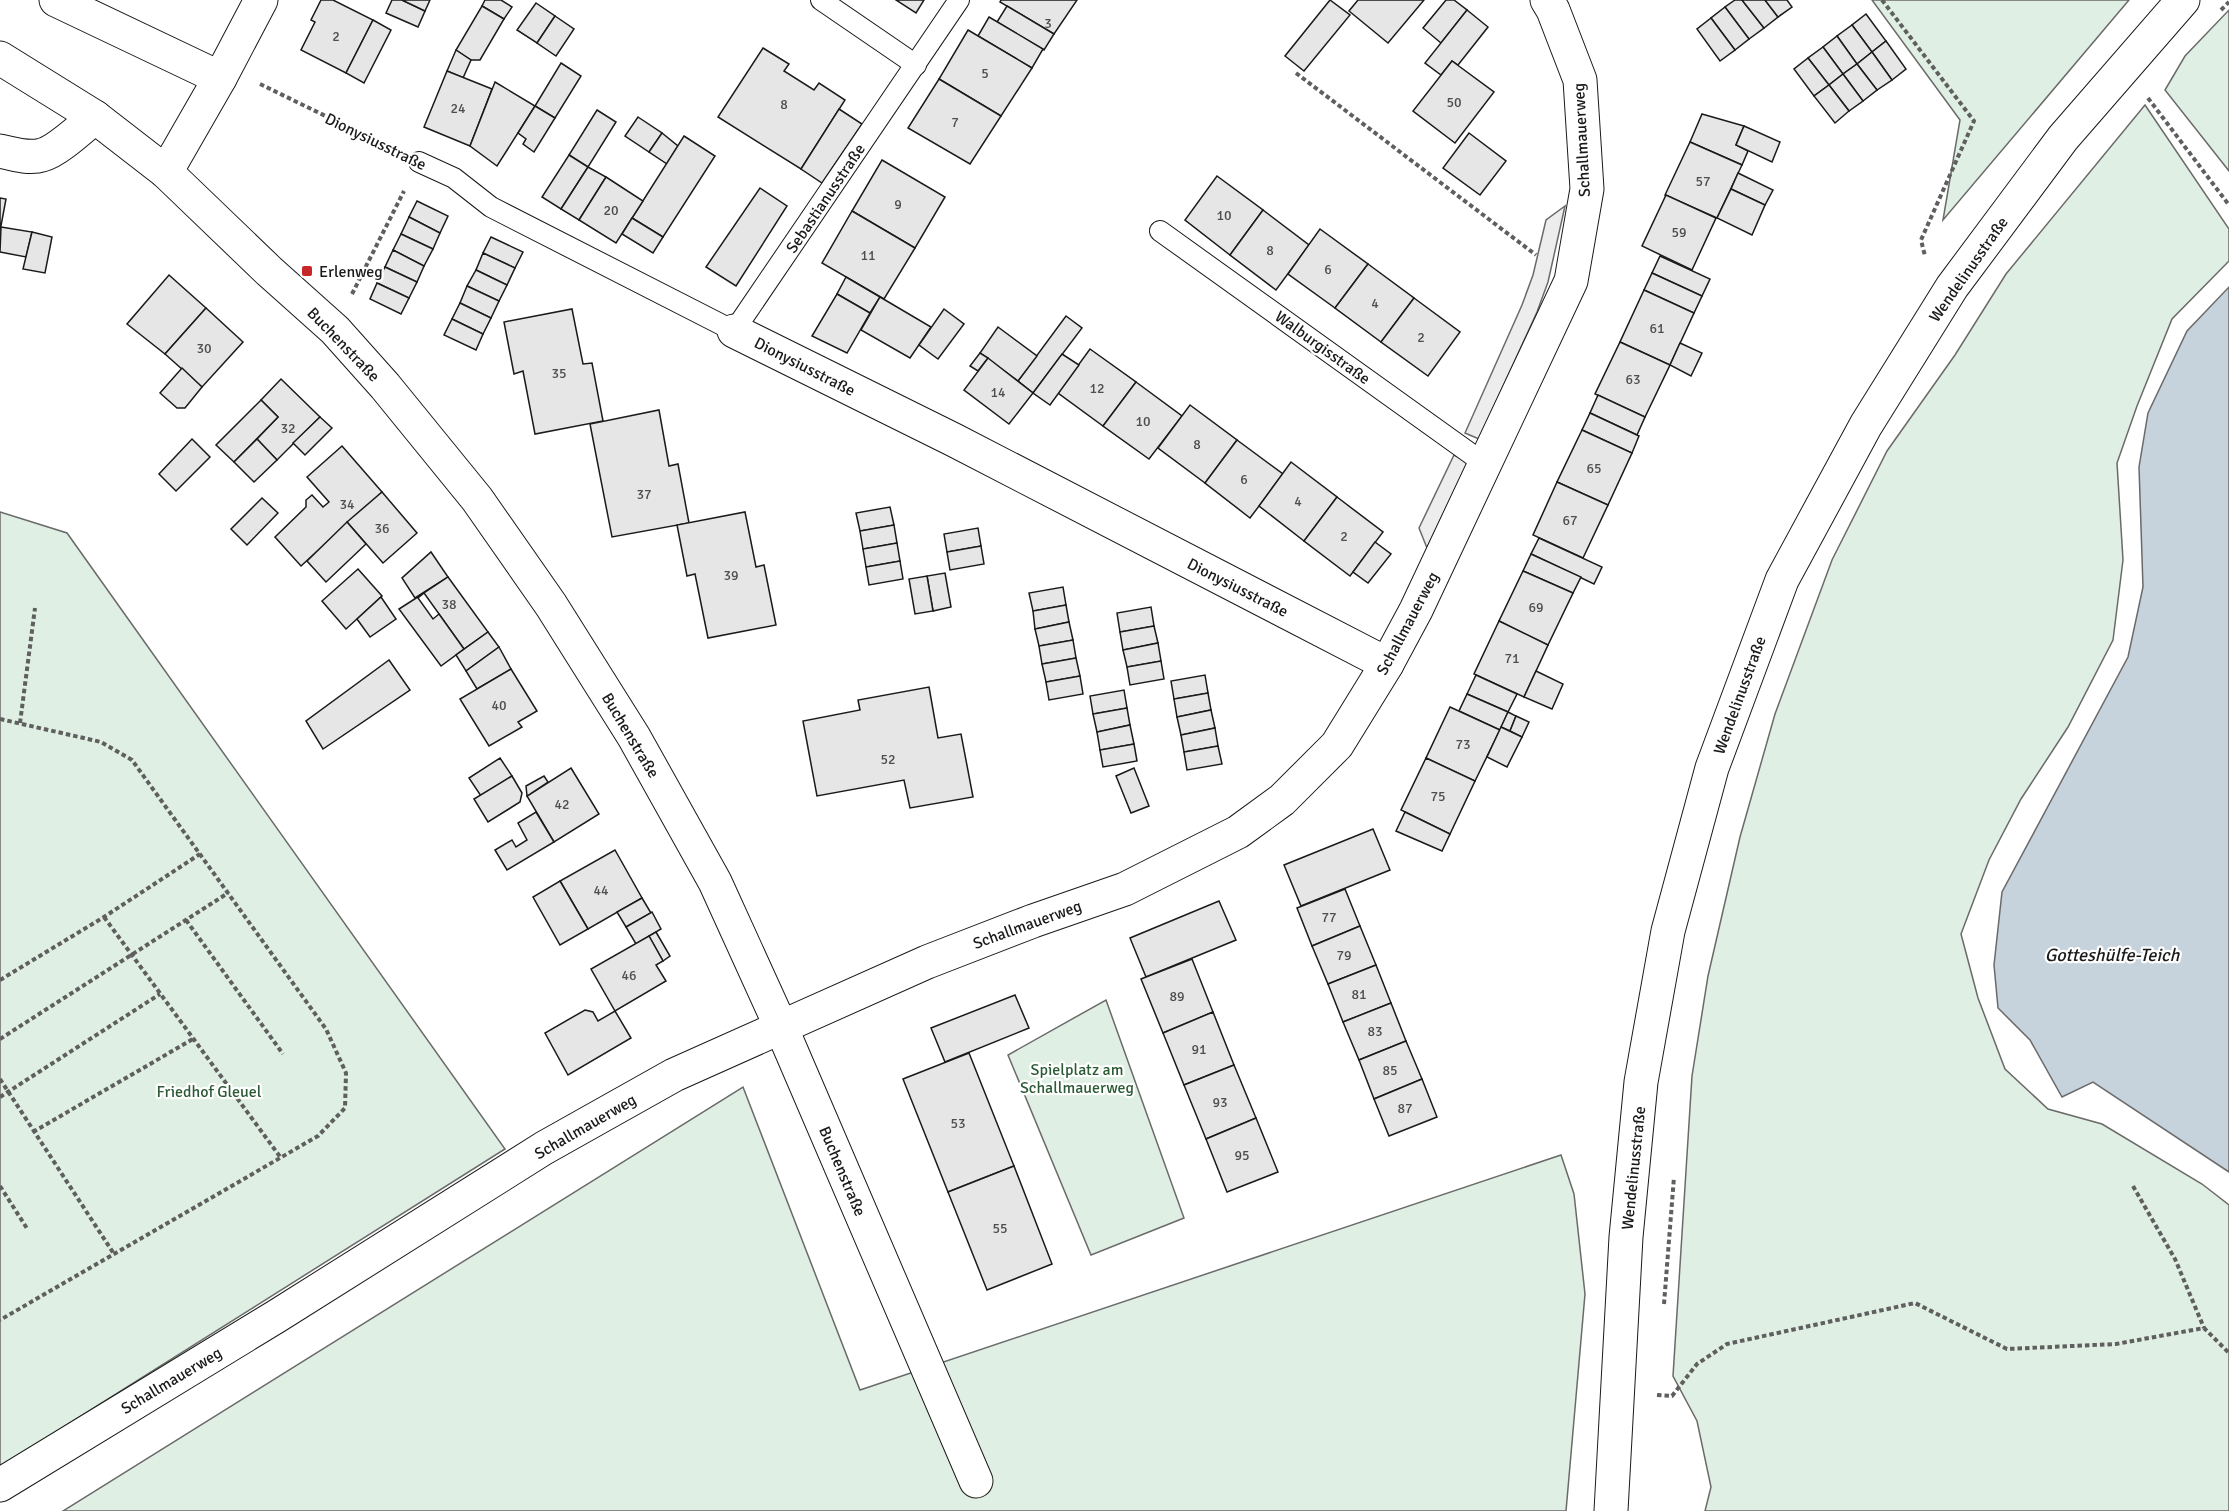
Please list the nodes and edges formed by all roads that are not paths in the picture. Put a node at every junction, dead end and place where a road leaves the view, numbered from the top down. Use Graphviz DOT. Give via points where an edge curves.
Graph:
graph roads {
  1 [pos="56,0"];
  2 [pos="261,0"];
  3 [pos="821,0"];
  4 [pos="959,0"];
  5 [pos="1547,0"];
  6 [pos="2183,0"];
  7 [pos="0,58"];
  8 [pos="916,65"];
  9 [pos="223,73"];
  10 [pos="95,117"];
  11 [pos="0,151"];
  12 [pos="419,162"];
  13 [pos="166,172"];
  14 [pos="1160,231"];
  15 [pos="734,331"];
  16 [pos="1485,464"];
  17 [pos="1387,664"];
  18 [pos="781,1027"];
  19 [pos="976,1481"];
  20 [pos="0,1485"];
  21 [pos="1611,1511"];
  1 -- 9 [label="street"];
  2 -- 9 [label="street"];
  3 -- 8 [label="lane"];
  4 -- 8 [label="lane, Sebastianusstraße"];
  5 -- 16 [label="street, Schallmauerweg" via="1580,80 1587,189 1571,280"];
  6 -- 21 [label="street, Wendelinusstraße" via="2063,138 1952,287 1866,425 1782,580 1712,768 1668,931 1641,1082 1626,1237"];
  7 -- 10 [label="street, Buchenstraße"];
  8 -- 15 [label="lane, Sebastianusstraße"];
  9 -- 13 [label="street"];
  10 -- 11 [label="street" via="42,155"];
  10 -- 13 [label="street, Buchenstraße"];
  12 -- 15 [label="lane, Dionysiusstraße" via="454,178 491,207"];
  13 -- 18 [label="street, Buchenstraße" via="334,330 477,499 551,605 634,737 715,882"];
  14 -- 16 [label="lane, Walburgisstraße"];
  15 -- 17 [label="street, Dionysiusstraße"];
  16 -- 17 [label="street, Schallmauerweg"];
  17 -- 18 [label="street, Schallmauerweg" via="1337,745 1282,800 1238,832 1125,889 927,962"];
  18 -- 19 [label="street, Buchenstraße"];
  18 -- 20 [label="street, Schallmauerweg" via="674,1075 544,1148"];
}
